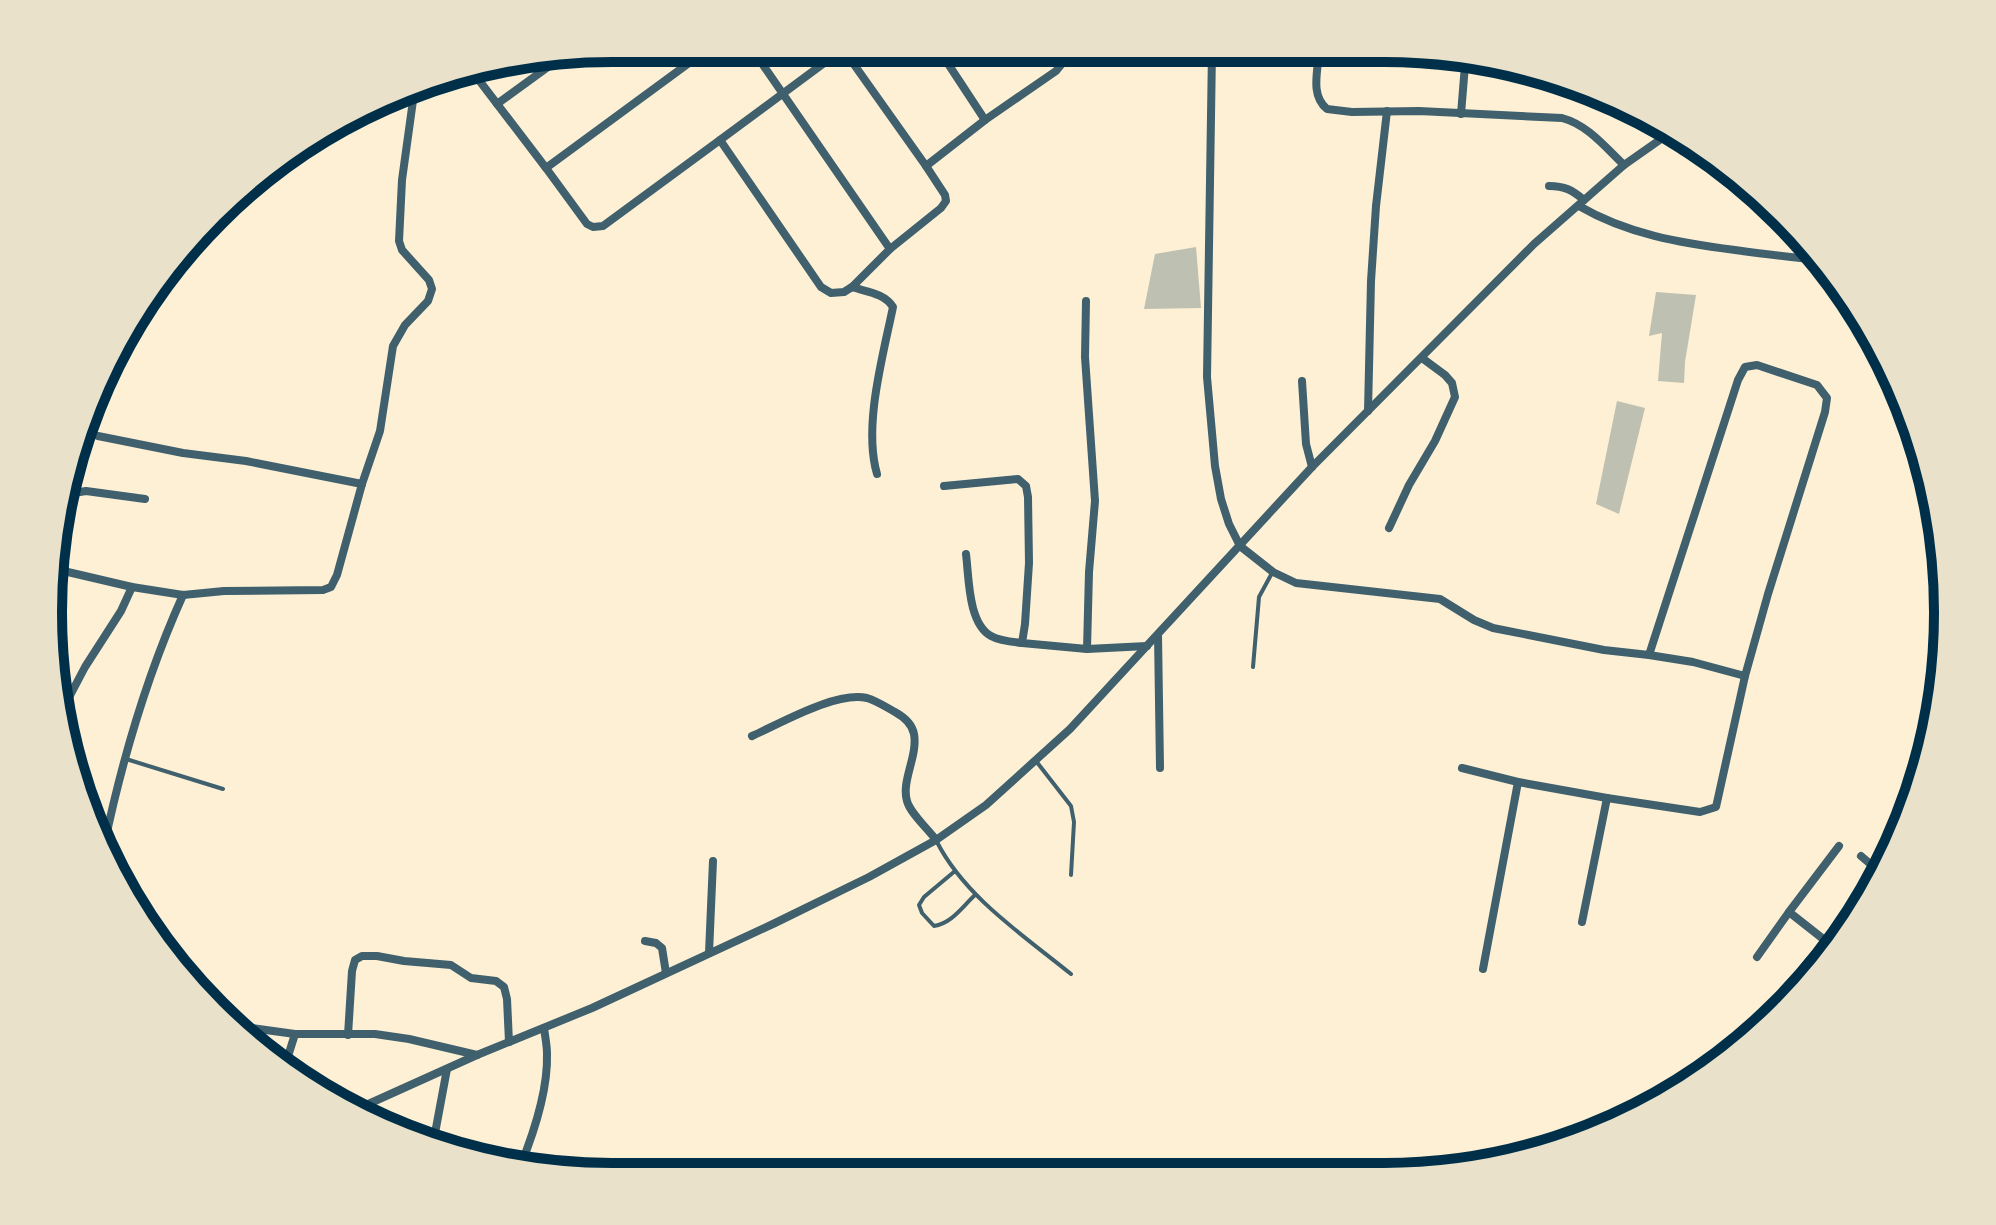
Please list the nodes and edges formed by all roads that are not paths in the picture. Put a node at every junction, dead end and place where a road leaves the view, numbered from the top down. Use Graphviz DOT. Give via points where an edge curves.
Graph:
graph roads {
  1 [pos="690,62"];
  2 [pos="761,62"];
  3 [pos="826,62"];
  4 [pos="852,62"];
  5 [pos="947,62"];
  6 [pos="1063,62"];
  7 [pos="1212,62"];
  8 [pos="1318,62"];
  9 [pos="549,66"];
  10 [pos="1465,69"];
  11 [pos="478,79"];
  12 [pos="784,95"];
  13 [pos="413,100"];
  14 [pos="497,104"];
  15 [pos="1387,111"];
  16 [pos="1461,114"];
  17 [pos="985,120"];
  18 [pos="1663,138"];
  19 [pos="720,140"];
  20 [pos="1624,165"];
  21 [pos="926,166"];
  22 [pos="546,168"];
  23 [pos="1549,186"];
  24 [pos="1581,203"];
  25 [pos="890,249"];
  26 [pos="1804,258"];
  27 [pos="852,287"];
  28 [pos="1086,301"];
  29 [pos="1422,358"];
  30 [pos="1302,381"];
  31 [pos="1368,411"];
  32 [pos="98,436"];
  33 [pos="1312,467"];
  34 [pos="877,474"];
  35 [pos="362,484"];
  36 [pos="944,486"];
  37 [pos="76,493"];
  38 [pos="145,499"];
  39 [pos="1389,528"];
  40 [pos="1240,546"];
  41 [pos="966,554"];
  42 [pos="64,571"];
  43 [pos="1273,572"];
  44 [pos="132,587"];
  45 [pos="183,595"];
  46 [pos="1158,634"];
  47 [pos="1022,643"];
  48 [pos="1147,646"];
  49 [pos="1087,649"];
  50 [pos="1649,655"];
  51 [pos="1253,667"];
  52 [pos="1745,676"];
  53 [pos="69,697"];
  54 [pos="752,736"];
  55 [pos="126,759"];
  56 [pos="1036,761"];
  57 [pos="1160,768"];
  58 [pos="1462,768"];
  59 [pos="1518,782"];
  60 [pos="223,789"];
  61 [pos="1607,798"];
  62 [pos="107,830"];
  63 [pos="936,840"];
  64 [pos="1839,846"];
  65 [pos="1861,856"];
  66 [pos="713,861"];
  67 [pos="1872,865"];
  68 [pos="955,871"];
  69 [pos="1071,875"];
  70 [pos="975,895"];
  71 [pos="1789,912"];
  72 [pos="1582,922"];
  73 [pos="645,941"];
  74 [pos="1825,941"];
  75 [pos="709,953"];
  76 [pos="1757,957"];
  77 [pos="1483,969"];
  78 [pos="666,973"];
  79 [pos="1071,974"];
  80 [pos="253,1028"];
  81 [pos="544,1028"];
  82 [pos="295,1034"];
  83 [pos="348,1035"];
  84 [pos="509,1042"];
  85 [pos="477,1055"];
  86 [pos="288,1057"];
  87 [pos="447,1069"];
  88 [pos="367,1105"];
  89 [pos="435,1134"];
  90 [pos="524,1155"];
  1 -- 22 [label="street"];
  2 -- 12 [label="street"];
  3 -- 12 [label="street"];
  4 -- 21 [label="street"];
  5 -- 17 [label="street"];
  6 -- 17 [label="street"];
  7 -- 40 [label="street" via="1207,377 1219,488"];
  8 -- 15 [label="street" via="1316,92 1327,109"];
  9 -- 14 [label="street"];
  10 -- 16 [label="street"];
  11 -- 14 [label="street"];
  12 -- 19 [label="street"];
  12 -- 25 [label="street"];
  13 -- 35 [label="street" via="399,241 432,289 393,346 380,431"];
  14 -- 22 [label="street"];
  15 -- 16 [label="street"];
  15 -- 31 [label="street" via="1372,260"];
  16 -- 20 [label="street" via="1574,121"];
  17 -- 21 [label="street"];
  18 -- 20 [label="street"];
  19 -- 22 [label="street" via="603,226 587,224"];
  19 -- 27 [label="street" via="821,287 831,293"];
  20 -- 24 [label="street"];
  21 -- 25 [label="street" via="946,201"];
  23 -- 24 [label="street" via="1572,190"];
  24 -- 26 [label="street" via="1591,213 1665,240"];
  24 -- 29 [label="street"];
  25 -- 27 [label="street"];
  27 -- 34 [label="street" via="888,299 893,307 873,418"];
  28 -- 49 [label="street" via="1095,501"];
  29 -- 31 [label="street"];
  29 -- 39 [label="street" via="1452,383 1455,397"];
  30 -- 33 [label="street"];
  31 -- 33 [label="street"];
  32 -- 35 [label="street"];
  33 -- 40 [label="street"];
  35 -- 45 [label="street" via="331,587"];
  36 -- 47 [label="street" via="1018,479 1026,486 1029,563"];
  37 -- 38 [label="street"];
  40 -- 43 [label="street"];
  40 -- 46 [label="street"];
  41 -- 47 [label="street" via="974,612 982,629"];
  42 -- 44 [label="street"];
  43 -- 50 [label="street" via="1305,584 1440,599 1493,628"];
  43 -- 51 [label="lane" via="1259,597"];
  44 -- 45 [label="street"];
  44 -- 53 [label="street"];
  45 -- 55 [label="street" via="158,652"];
  46 -- 48 [label="street"];
  46 -- 57 [label="street"];
  47 -- 49 [label="street"];
  48 -- 49 [label="street"];
  48 -- 56 [label="street"];
  50 -- 52 [label="street"];
  50 -- 52 [label="street" via="1738,380 1745,367 1757,365 1817,385 1827,398"];
  52 -- 61 [label="street" via="1716,807 1700,812"];
  54 -- 63 [label="street" via="824,703 866,698 884,705 911,725 914,750 907,801"];
  55 -- 60 [label="lane"];
  55 -- 62 [label="street"];
  56 -- 63 [label="street"];
  56 -- 69 [label="lane" via="1071,806"];
  58 -- 59 [label="street"];
  59 -- 61 [label="street"];
  59 -- 77 [label="street"];
  61 -- 72 [label="street"];
  63 -- 68 [label="lane"];
  63 -- 75 [label="street"];
  64 -- 71 [label="street"];
  65 -- 67 [label="street"];
  66 -- 75 [label="street"];
  68 -- 70 [label="lane"];
  68 -- 70 [label="lane" via="924,897 922,913 934,926 940,925"];
  70 -- 79 [label="lane"];
  71 -- 74 [label="street"];
  71 -- 76 [label="street"];
  73 -- 78 [label="street" via="662,948"];
  75 -- 78 [label="street"];
  78 -- 81 [label="street"];
  80 -- 82 [label="street"];
  81 -- 84 [label="street"];
  81 -- 90 [label="street" via="546,1078"];
  82 -- 83 [label="street"];
  82 -- 86 [label="street"];
  83 -- 84 [label="street" via="355,960 377,956 451,965 471,978 496,981 507,999"];
  83 -- 85 [label="street" via="409,1039"];
  84 -- 85 [label="street"];
  85 -- 87 [label="street"];
  87 -- 88 [label="street"];
  87 -- 89 [label="street"];
}
